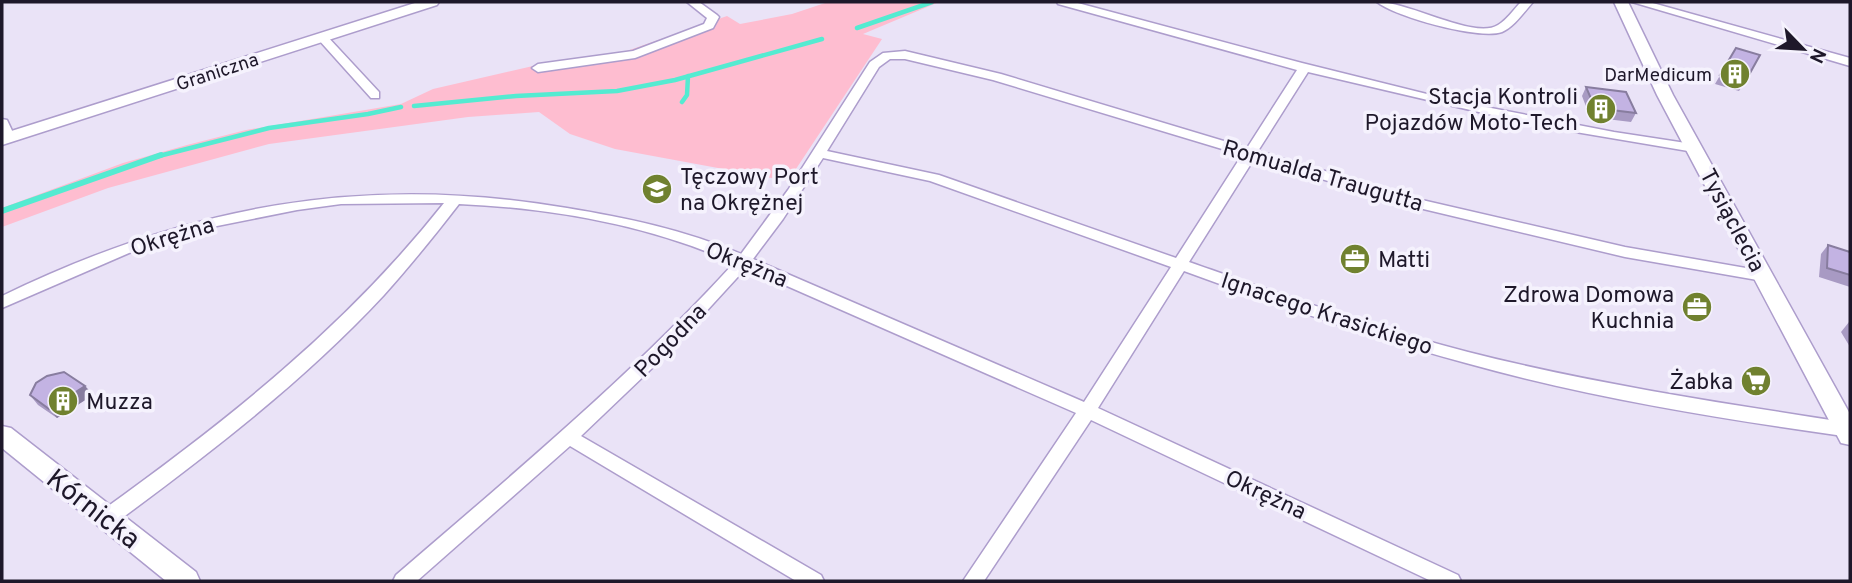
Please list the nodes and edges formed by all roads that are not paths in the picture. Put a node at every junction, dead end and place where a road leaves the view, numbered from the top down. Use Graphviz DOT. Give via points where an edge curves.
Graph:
graph roads {
  1 [pos="432,2"];
  2 [pos="716,2"];
  3 [pos="1062,2"];
  4 [pos="1383,2"];
  5 [pos="1527,2"];
  6 [pos="1621,2"];
  7 [pos="1637,2"];
  8 [pos="697,5"];
  9 [pos="322,37"];
  10 [pos="887,56"];
  11 [pos="1850,62"];
  12 [pos="1305,67"];
  13 [pos="538,68"];
  14 [pos="374,95"];
  15 [pos="4,134"];
  16 [pos="1694,148"];
  17 [pos="818,153"];
  18 [pos="1249,154"];
  19 [pos="454,200"];
  20 [pos="743,261"];
  21 [pos="1181,265"];
  22 [pos="1763,276"];
  23 [pos="2,303"];
  24 [pos="1088,410"];
  25 [pos="1849,432"];
  26 [pos="2,435"];
  27 [pos="568,436"];
  28 [pos="107,518"];
  29 [pos="186,581"];
  30 [pos="403,581"];
  31 [pos="814,581"];
  32 [pos="973,581"];
  33 [pos="1451,581"];
  1 -- 9 [label="street, Graniczna"];
  2 -- 8 [label="street"];
  3 -- 12 [label="street"];
  4 -- 5 [label="street" via="1489,32 1501,29"];
  6 -- 16 [label="street, Tysiąclecia"];
  7 -- 11 [label="street"];
  8 -- 13 [label="street" via="713,17 709,26 614,59"];
  9 -- 14 [label="street"];
  9 -- 15 [label="street, Graniczna"];
  10 -- 17 [label="street, Pogodna" via="874,65"];
  10 -- 18 [label="street, Romualda Traugutta" via="905,55 997,77"];
  12 -- 16 [label="street" via="1524,120"];
  12 -- 18 [label="street"];
  16 -- 22 [label="street, Tysiąclecia"];
  17 -- 20 [label="street, Pogodna"];
  17 -- 21 [label="street, Ignacego Krasickiego" via="934,178"];
  18 -- 21 [label="street"];
  18 -- 22 [label="street, Romualda Traugutta" via="1482,220"];
  19 -- 20 [label="street, Okrężna" via="567,213 672,234"];
  19 -- 23 [label="street, Okrężna" via="345,199 219,221 106,257"];
  19 -- 28 [label="street" via="380,292 304,365"];
  20 -- 24 [label="street, Okrężna"];
  20 -- 27 [label="street, Pogodna" via="638,373"];
  21 -- 24 [label="street"];
  21 -- 25 [label="street, Ignacego Krasickiego" via="1326,316 1468,358 1632,395"];
  22 -- 25 [label="street, Tysiąclecia"];
  24 -- 32 [label="street"];
  24 -- 33 [label="street, Okrężna"];
  26 -- 28 [label="street, Kórnicka"];
  27 -- 30 [label="street, Pogodna"];
  27 -- 31 [label="street"];
  28 -- 29 [label="street, Kórnicka"];
}
